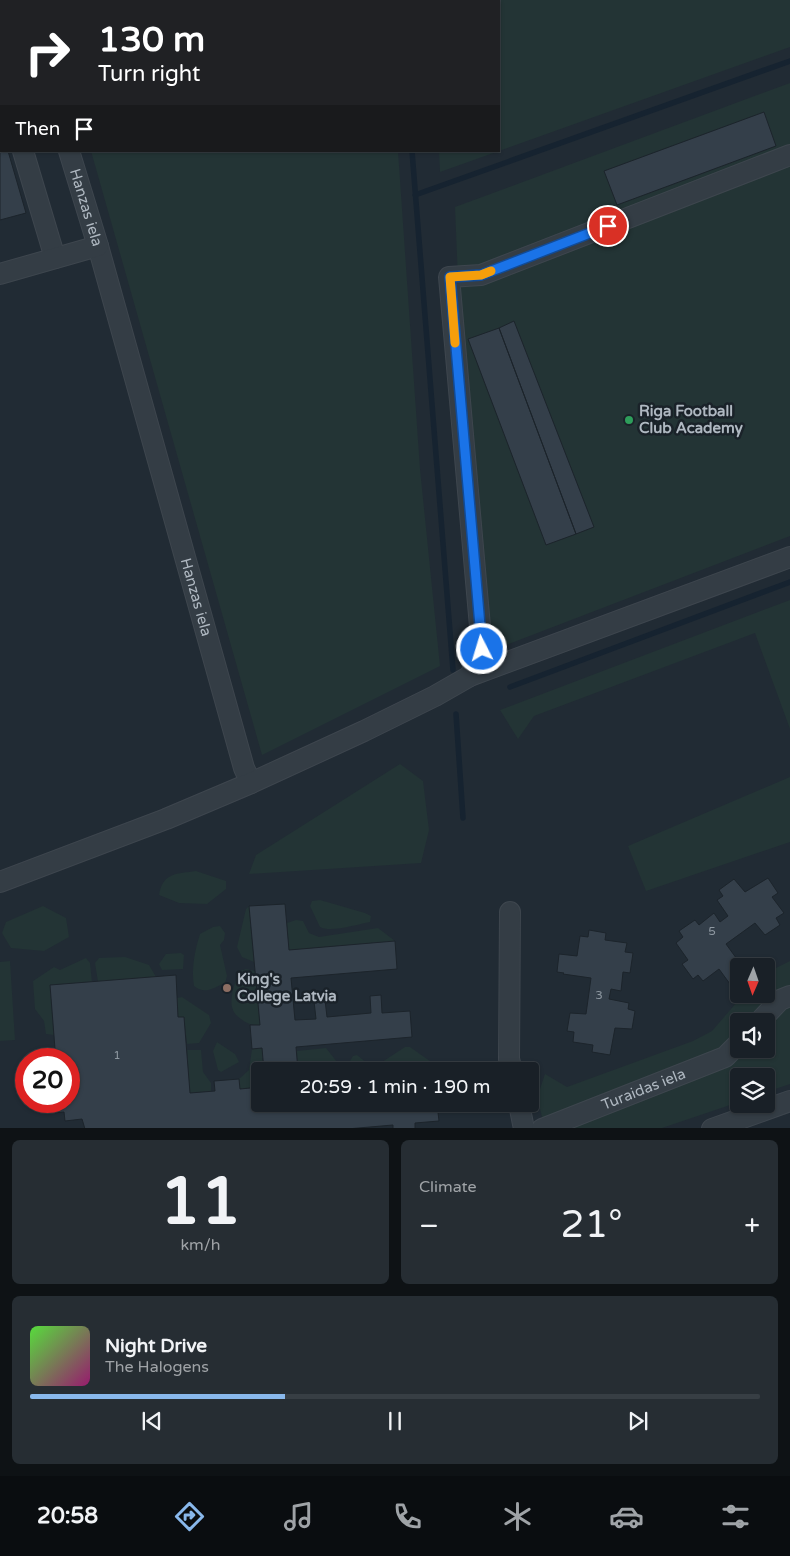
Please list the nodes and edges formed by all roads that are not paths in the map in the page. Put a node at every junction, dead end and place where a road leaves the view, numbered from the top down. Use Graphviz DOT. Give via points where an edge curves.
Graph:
graph roads {
  1 [pos="22,152"];
  2 [pos="69,152"];
  3 [pos="790,155"];
  4 [pos="98,246"];
  5 [pos="55,258"];
  6 [pos="0,274"];
  7 [pos="790,557"];
  8 [pos="470,676"];
  9 [pos="251,783"];
  10 [pos="0,882"];
  11 [pos="510,912"];
  12 [pos="790,996"];
  13 [pos="768,1013"];
  14 [pos="730,1052"];
  15 [pos="510,1062"];
  16 [pos="790,1101"];
  17 [pos="521,1112"];
  18 [pos="524,1128"];
  19 [pos="542,1128"];
  20 [pos="712,1128"];
  1 -- 5 [label="street"];
  2 -- 4 [label="street, Hanzas iela"];
  3 -- 8 [label="street" via="481,275 450,277 482,649"];
  4 -- 5 [label="street"];
  4 -- 9 [label="street, Hanzas iela" via="244,768"];
  5 -- 6 [label="street"];
  7 -- 8 [label="street"];
  8 -- 9 [label="street" via="400,714"];
  9 -- 10 [label="street"];
  11 -- 15 [label="street"];
  12 -- 13 [label="street" via="780,1000"];
  14 -- 19 [label="street, Turaidas iela" via="725,1057"];
  16 -- 20 [label="street"];
  17 -- 18 [label="street"];
}
